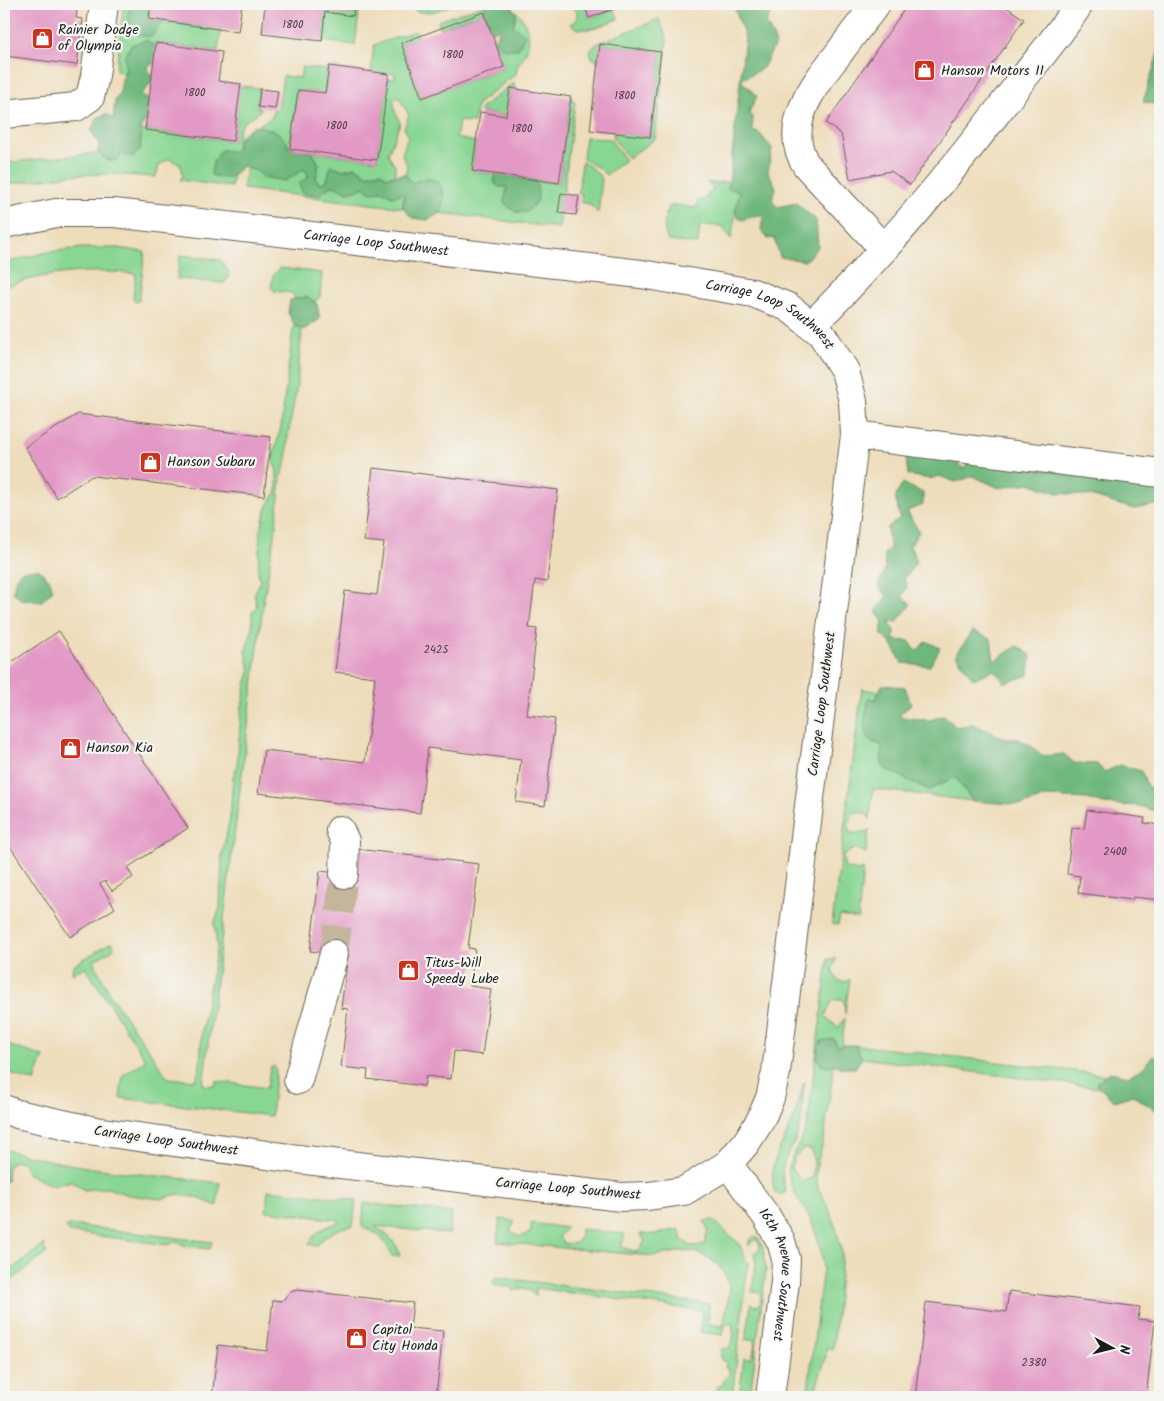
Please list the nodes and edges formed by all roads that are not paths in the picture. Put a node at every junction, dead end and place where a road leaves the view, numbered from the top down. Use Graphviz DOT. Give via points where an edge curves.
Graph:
graph roads {
  1 [pos="104,4"];
  2 [pos="876,4"];
  3 [pos="1079,4"];
  4 [pos="4,114"];
  5 [pos="4,224"];
  6 [pos="884,249"];
  7 [pos="811,326"];
  8 [pos="855,435"];
  9 [pos="1160,473"];
  10 [pos="340,830"];
  11 [pos="344,874"];
  12 [pos="334,954"];
  13 [pos="298,1080"];
  14 [pos="4,1109"];
  15 [pos="728,1164"];
  16 [pos="770,1397"];
  1 -- 4 [label="street" via="90,97 76,107"];
  2 -- 6 [label="street" via="816,83 804,104 799,123 799,144 807,166"];
  3 -- 6 [label="street" via="923,205"];
  5 -- 7 [label="street, Carriage Loop Southwest" via="56,212 114,213 641,274 753,293 788,307"];
  6 -- 7 [label="street"];
  7 -- 8 [label="street, Carriage Loop Southwest" via="821,334 845,371 853,401"];
  8 -- 9 [label="street"];
  8 -- 15 [label="street, Carriage Loop Southwest" via="776,1072 760,1121"];
  10 -- 11 [label="street" via="345,841"];
  12 -- 13 [label="street"];
  14 -- 15 [label="street, Carriage Loop Southwest" via="104,1132 299,1159 622,1197 684,1191"];
  15 -- 16 [label="street, 16th Avenue Southwest" via="766,1216 781,1241 786,1259"];
}
